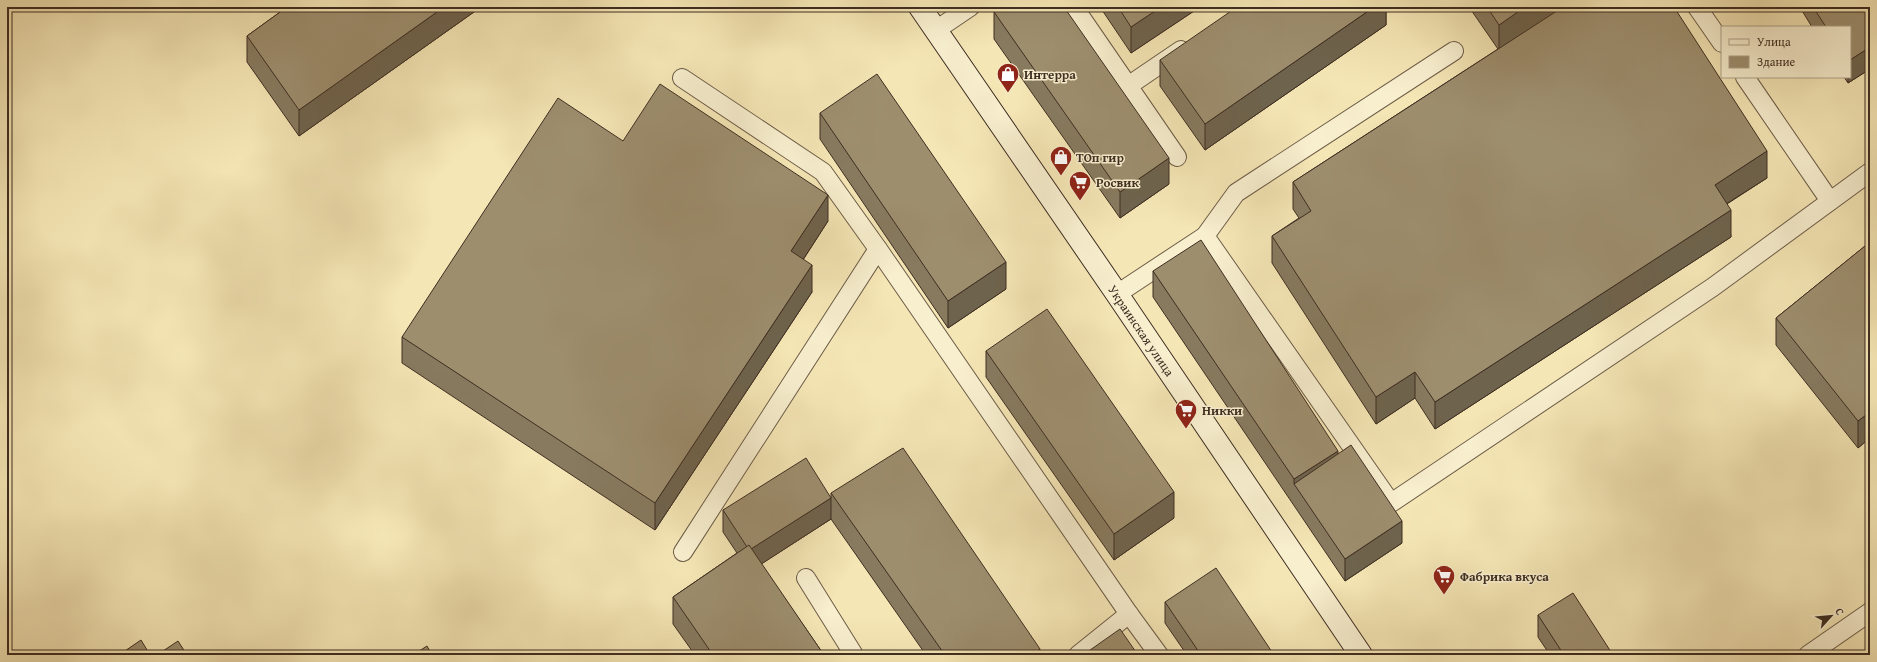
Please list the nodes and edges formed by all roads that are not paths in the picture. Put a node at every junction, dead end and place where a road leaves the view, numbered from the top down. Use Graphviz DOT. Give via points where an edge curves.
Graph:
graph roads {
  1 [pos="920,7"];
  2 [pos="970,7"];
  3 [pos="1074,7"];
  4 [pos="1697,7"];
  5 [pos="936,30"];
  6 [pos="1193,42"];
  7 [pos="1721,42"];
  8 [pos="1454,51"];
  9 [pos="682,78"];
  10 [pos="1746,78"];
  11 [pos="1128,86"];
  12 [pos="1177,157"];
  13 [pos="1870,172"];
  14 [pos="1830,201"];
  15 [pos="1205,236"];
  16 [pos="878,249"];
  17 [pos="1117,294"];
  18 [pos="683,552"];
  19 [pos="806,578"];
  20 [pos="1870,612"];
  21 [pos="1129,614"];
  22 [pos="854,655"];
  23 [pos="1078,655"];
  24 [pos="1159,655"];
  25 [pos="1361,655"];
  26 [pos="1808,655"];
  1 -- 5 [label="main road, Украинская улица"];
  2 -- 5 [label="lane"];
  3 -- 11 [label="lane"];
  4 -- 7 [label="lane"];
  5 -- 17 [label="main road, Украинская улица"];
  6 -- 11 [label="lane"];
  8 -- 15 [label="lane" via="1236,193"];
  9 -- 16 [label="lane" via="823,172"];
  10 -- 14 [label="lane"];
  11 -- 12 [label="lane"];
  13 -- 14 [label="lane"];
  14 -- 15 [label="lane" via="1713,287 1391,503"];
  15 -- 17 [label="lane"];
  16 -- 18 [label="lane"];
  16 -- 21 [label="lane"];
  17 -- 25 [label="main road, Украинская улица"];
  19 -- 22 [label="lane"];
  20 -- 26 [label="lane"];
  21 -- 23 [label="lane"];
  21 -- 24 [label="lane"];
}
